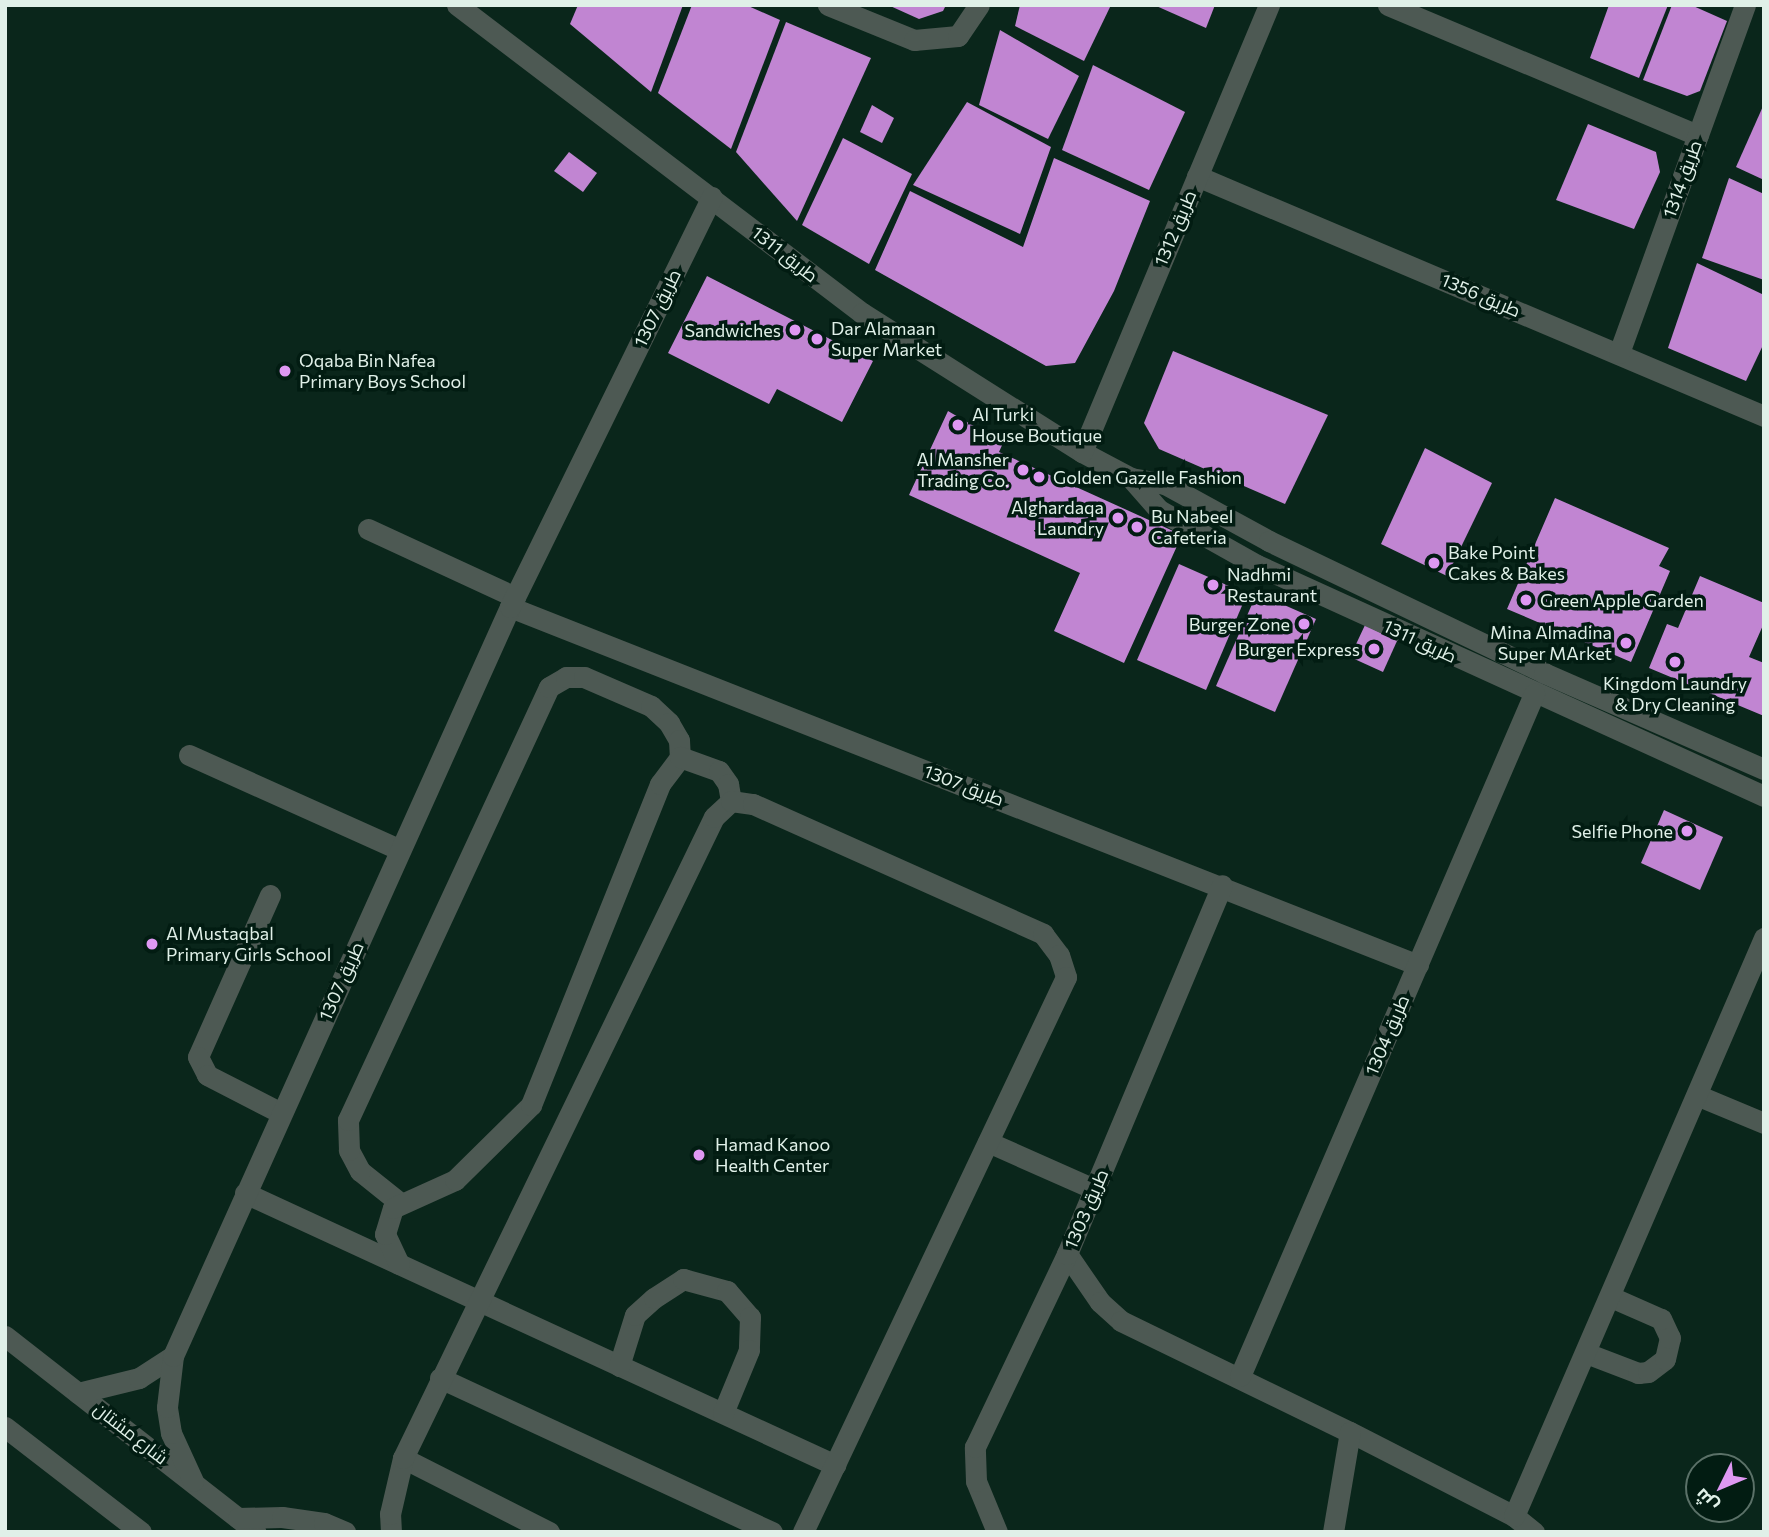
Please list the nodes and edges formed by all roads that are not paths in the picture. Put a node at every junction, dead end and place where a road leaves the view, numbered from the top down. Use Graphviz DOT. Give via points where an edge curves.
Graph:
graph roads {
  1 [pos="457,5"];
  2 [pos="828,5"];
  3 [pos="979,5"];
  4 [pos="1269,5"];
  5 [pos="1388,5"];
  6 [pos="1745,5"];
  7 [pos="1698,135"];
  8 [pos="1197,176"];
  9 [pos="712,197"];
  10 [pos="1619,353"];
  11 [pos="1764,416"];
  12 [pos="1082,452"];
  13 [pos="1130,478"];
  14 [pos="368,529"];
  15 [pos="512,602"];
  16 [pos="1534,694"];
  17 [pos="189,755"];
  18 [pos="680,757"];
  19 [pos="1764,769"];
  20 [pos="1764,796"];
  21 [pos="731,801"];
  22 [pos="400,850"];
  23 [pos="1222,885"];
  24 [pos="270,895"];
  25 [pos="1764,939"];
  26 [pos="1418,965"];
  27 [pos="1699,1096"];
  28 [pos="281,1113"];
  29 [pos="1764,1123"];
  30 [pos="988,1142"];
  31 [pos="1094,1189"];
  32 [pos="245,1193"];
  33 [pos="400,1203"];
  34 [pos="1067,1254"];
  35 [pos="399,1264"];
  36 [pos="1611,1297"];
  37 [pos="477,1300"];
  38 [pos="5,1336"];
  39 [pos="1586,1353"];
  40 [pos="173,1356"];
  41 [pos="620,1366"];
  42 [pos="1240,1376"];
  43 [pos="440,1378"];
  44 [pos="78,1393"];
  45 [pos="723,1413"];
  46 [pos="5,1427"];
  47 [pos="1350,1432"];
  48 [pos="403,1458"];
  49 [pos="835,1465"];
  50 [pos="193,1481"];
  51 [pos="1514,1516"];
  52 [pos="238,1518"];
  53 [pos="141,1532"];
  54 [pos="256,1532"];
  55 [pos="345,1532"];
  56 [pos="391,1532"];
  57 [pos="549,1532"];
  58 [pos="772,1532"];
  59 [pos="803,1532"];
  60 [pos="997,1532"];
  61 [pos="1333,1532"];
  62 [pos="1534,1532"];
  1 -- 9 [label="street, طريق 1311"];
  2 -- 3 [label="street" via="914,40 958,36"];
  4 -- 8 [label="street, طريق 1312"];
  5 -- 7 [label="street"];
  6 -- 7 [label="street, طريق 1314"];
  7 -- 10 [label="street, طريق 1314"];
  8 -- 10 [label="street, طريق 1356"];
  8 -- 12 [label="street, طريق 1312"];
  9 -- 12 [label="street, طريق 1311" via="862,313"];
  9 -- 15 [label="street, طريق 1307"];
  10 -- 11 [label="street, طريق 1356"];
  12 -- 13 [label="street, طريق 1311"];
  13 -- 16 [label="street, طريق 1311" via="1159,510 1257,565"];
  13 -- 19 [label="street, طريق 1311" via="1165,484 1269,541 1532,667"];
  14 -- 15 [label="street"];
  15 -- 22 [label="street, طريق 1307"];
  15 -- 23 [label="street, طريق 1307"];
  16 -- 20 [label="street, طريق 1311"];
  16 -- 26 [label="street, طريق 1304"];
  17 -- 22 [label="street"];
  18 -- 21 [label="street" via="719,771 729,784"];
  18 -- 33 [label="street" via="660,784 531,1105 455,1180"];
  18 -- 33 [label="street" via="679,740 651,706 584,677 566,677 549,687 348,1120 349,1150 360,1171"];
  21 -- 30 [label="street" via="753,804 1043,934 1059,955 1066,977"];
  21 -- 37 [label="street" via="714,817"];
  22 -- 28 [label="street, طريق 1307"];
  23 -- 26 [label="street, طريق 1307"];
  23 -- 31 [label="street, طريق 1303"];
  24 -- 28 [label="street" via="198,1057 206,1075"];
  25 -- 27 [label="street"];
  26 -- 42 [label="street, طريق 1304"];
  27 -- 29 [label="street"];
  27 -- 36 [label="street"];
  28 -- 32 [label="street, طريق 1307"];
  30 -- 31 [label="street"];
  30 -- 49 [label="street"];
  31 -- 34 [label="street, طريق 1303"];
  32 -- 35 [label="street"];
  32 -- 40 [label="street, طريق 1307"];
  33 -- 35 [label="street" via="388,1219 385,1234"];
  34 -- 42 [label="street" via="1100,1302 1121,1321 1153,1340"];
  34 -- 60 [label="street, طريق 1303" via="975,1447 975,1481"];
  35 -- 37 [label="street"];
  36 -- 39 [label="street"];
  36 -- 39 [label="street" via="1661,1319 1670,1338 1665,1359 1648,1372 1637,1373"];
  37 -- 41 [label="street"];
  37 -- 43 [label="street"];
  38 -- 44 [label="street, شارع مشتان"];
  39 -- 51 [label="street"];
  40 -- 44 [label="street" via="139,1378"];
  40 -- 50 [label="street, طريق 1307" via="167,1407 171,1433"];
  41 -- 45 [label="street"];
  41 -- 45 [label="street" via="635,1315 654,1298 683,1279 727,1291 750,1317 748,1350"];
  42 -- 47 [label="street"];
  43 -- 48 [label="street"];
  43 -- 58 [label="street"];
  44 -- 50 [label="street, شارع مشتان"];
  45 -- 49 [label="street"];
  46 -- 53 [label="street"];
  47 -- 51 [label="street"];
  47 -- 61 [label="street"];
  48 -- 56 [label="street" via="390,1514"];
  48 -- 57 [label="street"];
  49 -- 59 [label="street"];
  50 -- 52 [label="street, شارع مشتان"];
  51 -- 62 [label="street"];
  52 -- 54 [label="street, شارع مشتان"];
  52 -- 55 [label="street" via="282,1517 324,1523"];
}
